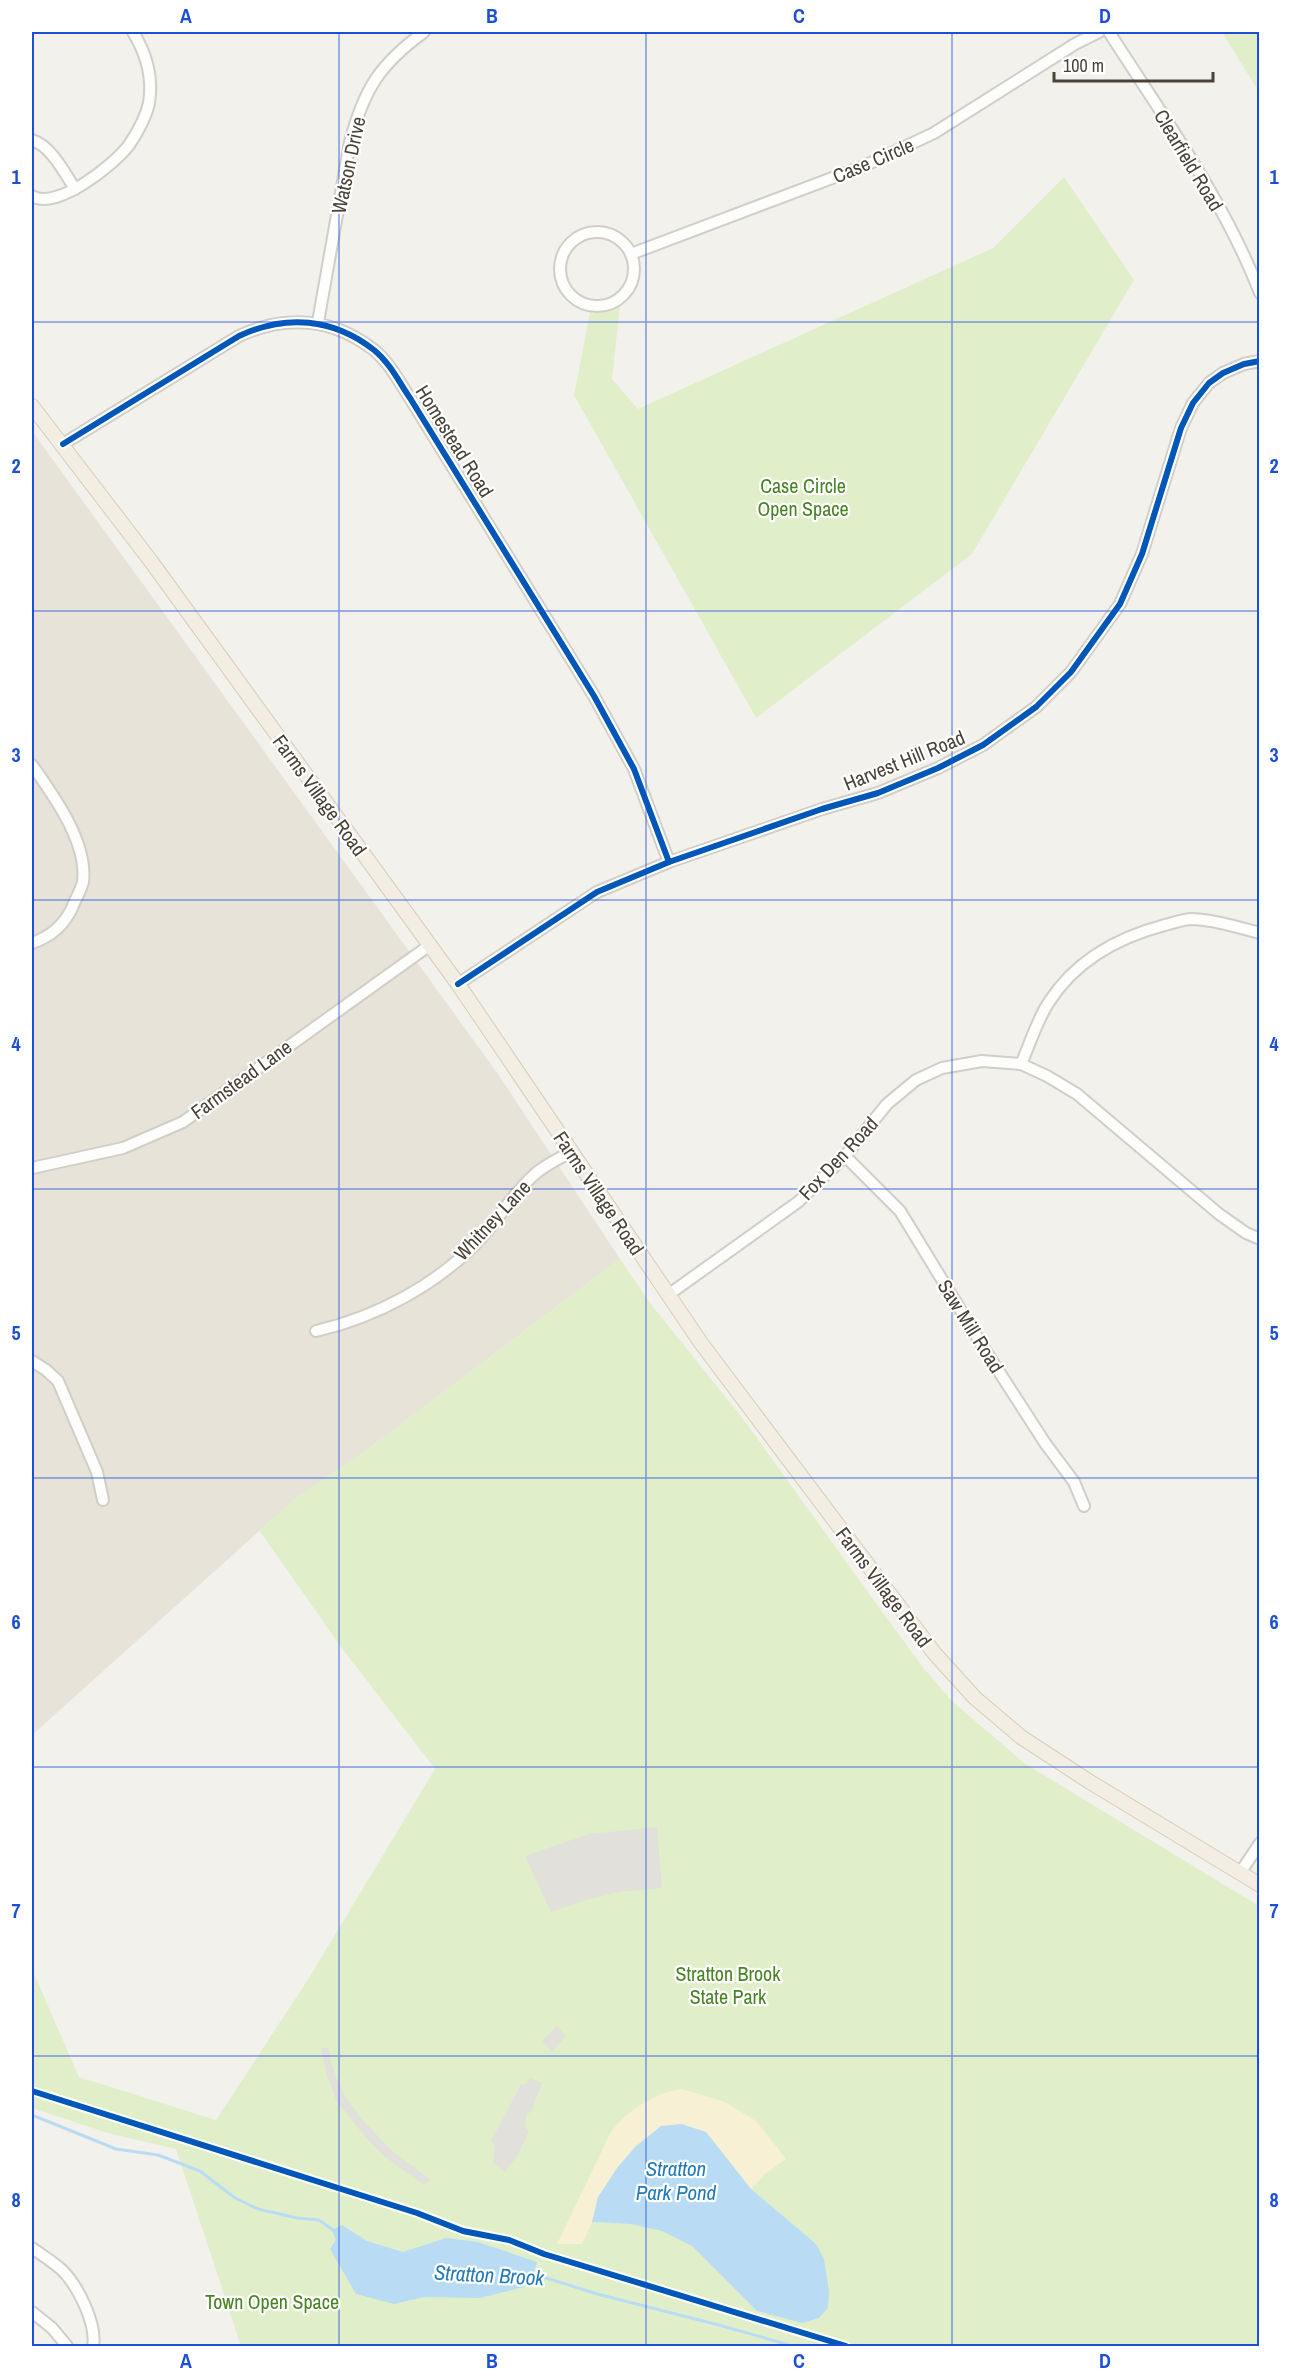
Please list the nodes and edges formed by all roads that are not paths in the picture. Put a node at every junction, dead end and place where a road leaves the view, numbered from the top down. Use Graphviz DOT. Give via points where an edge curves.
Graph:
graph roads {
  1 [pos="133,32"];
  2 [pos="424,32"];
  3 [pos="1099,32"];
  4 [pos="1109,32"];
  5 [pos="32,140"];
  6 [pos="75,189"];
  7 [pos="32,196"];
  8 [pos="631,254"];
  9 [pos="1260,293"];
  10 [pos="318,322"];
  11 [pos="1260,361"];
  12 [pos="32,406"];
  13 [pos="63,444"];
  14 [pos="32,765"];
  15 [pos="669,862"];
  16 [pos="1260,933"];
  17 [pos="32,943"];
  18 [pos="430,945"];
  19 [pos="458,984"];
  20 [pos="1021,1065"];
  21 [pos="570,1152"];
  22 [pos="845,1156"];
  23 [pos="32,1168"];
  24 [pos="1260,1239"];
  25 [pos="668,1295"];
  26 [pos="316,1331"];
  27 [pos="32,1361"];
  28 [pos="103,1500"];
  29 [pos="1084,1506"];
  30 [pos="1260,1843"];
  31 [pos="1240,1873"];
  32 [pos="1260,1885"];
  33 [pos="32,2248"];
  34 [pos="32,2312"];
  35 [pos="67,2346"];
  36 [pos="93,2346"];
  1 -- 6 [label="street" via="148,66 148,105 128,147"];
  2 -- 10 [label="street, Watson Drive" via="398,51 371,84 357,116"];
  3 -- 8 [label="street, Case Circle" via="934,133 864,166"];
  4 -- 9 [label="street, Clearfield Road" via="1201,177"];
  5 -- 6 [label="street" via="51,154"];
  6 -- 7 [label="street" via="49,200"];
  8 -- 8 [label="street" via="614,236 602,231 584,234 568,244 562,255 561,280 576,300 588,305 612,303 629,288 634,266"];
  10 -- 13 [label="street, Homestead Road" via="268,324 239,336"];
  10 -- 15 [label="street, Homestead Road" via="350,336 389,366 594,696 634,770"];
  11 -- 15 [label="street, Harvest Hill Road" via="1223,373 1192,403 1180,428 1142,554 1120,604 1071,672 1036,707 983,745 878,794 822,809"];
  12 -- 13 [label="main road, Farms Village Road"];
  13 -- 18 [label="main road, Farms Village Road"];
  14 -- 17 [label="street" via="62,807 83,859 83,883 66,921 44,939"];
  15 -- 19 [label="street, Harvest Hill Road" via="582,901"];
  16 -- 20 [label="street" via="1189,919 1110,945 1064,982 1048,1003"];
  18 -- 19 [label="main road, Farms Village Road"];
  18 -- 23 [label="street, Farmstead Lane" via="183,1122 123,1148"];
  19 -- 21 [label="main road, Farms Village Road"];
  20 -- 22 [label="street, Fox Den Road" via="982,1061 942,1068 915,1080 887,1104"];
  20 -- 24 [label="street, Fox Den Road" via="1077,1094 1219,1214"];
  21 -- 25 [label="main road, Farms Village Road"];
  21 -- 26 [label="street, Whitney Lane" via="536,1173 481,1238 441,1274 396,1302 344,1325"];
  22 -- 25 [label="street, Fox Den Road" via="798,1202"];
  22 -- 29 [label="street, Saw Mill Road" via="900,1210 985,1350 1074,1482"];
  25 -- 31 [label="main road, Farms Village Road" via="915,1628 975,1698 1021,1737"];
  27 -- 28 [label="street" via="58,1381 97,1472"];
  30 -- 31 [label="street"];
  31 -- 32 [label="main road, Farms Village Road"];
  33 -- 36 [label="street" via="63,2271 78,2293 95,2336"];
  34 -- 35 [label="street"];
}
